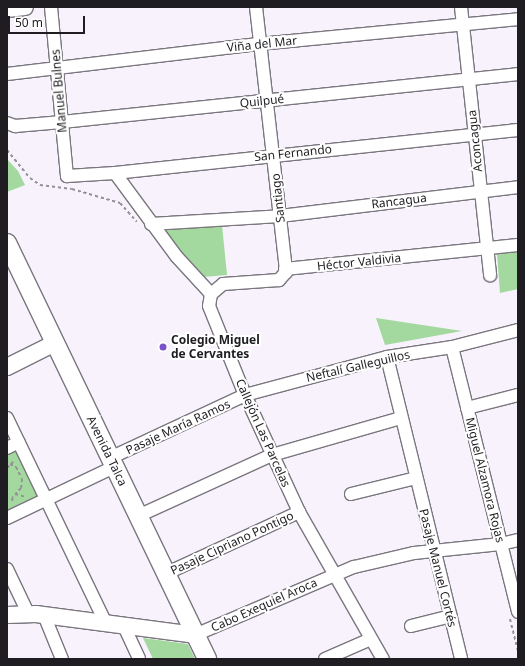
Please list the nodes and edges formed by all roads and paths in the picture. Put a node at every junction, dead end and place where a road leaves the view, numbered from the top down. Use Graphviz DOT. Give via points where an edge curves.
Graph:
graph roads {
  1 [pos="25,7"];
  2 [pos="51,7"];
  3 [pos="256,7"];
  4 [pos="461,7"];
  5 [pos="7,9"];
  6 [pos="518,19"];
  7 [pos="463,25"];
  8 [pos="260,44"];
  9 [pos="57,69"];
  10 [pos="7,74"];
  11 [pos="518,74"];
  12 [pos="469,79"];
  13 [pos="267,100"];
  14 [pos="7,122"];
  15 [pos="62,122"];
  16 [pos="518,130"];
  17 [pos="475,134"];
  18 [pos="7,150"];
  19 [pos="273,155"];
  20 [pos="115,173"];
  21 [pos="67,176"];
  22 [pos="518,187"];
  23 [pos="481,191"];
  24 [pos="280,216"];
  25 [pos="151,224"];
  26 [pos="7,243"];
  27 [pos="518,245"];
  28 [pos="487,249"];
  29 [pos="285,269"];
  30 [pos="490,275"];
  31 [pos="211,294"];
  32 [pos="518,330"];
  33 [pos="55,343"];
  34 [pos="452,347"];
  35 [pos="387,357"];
  36 [pos="7,367"];
  37 [pos="245,395"];
  38 [pos="518,395"];
  39 [pos="467,408"];
  40 [pos="7,418"];
  41 [pos="401,418"];
  42 [pos="18,442"];
  43 [pos="7,448"];
  44 [pos="272,455"];
  45 [pos="112,463"];
  46 [pos="7,468"];
  47 [pos="416,478"];
  48 [pos="351,494"];
  49 [pos="46,499"];
  50 [pos="7,510"];
  51 [pos="299,512"];
  52 [pos="138,516"];
  53 [pos="7,518"];
  54 [pos="518,540"];
  55 [pos="501,544"];
  56 [pos="433,550"];
  57 [pos="7,568"];
  58 [pos="165,574"];
  59 [pos="334,574"];
  60 [pos="518,612"];
  61 [pos="28,613"];
  62 [pos="7,615"];
  63 [pos="44,615"];
  64 [pos="451,616"];
  65 [pos="105,622"];
  66 [pos="123,624"];
  67 [pos="411,626"];
  68 [pos="195,635"];
  69 [pos="371,639"];
  70 [pos="62,659"];
  71 [pos="139,659"];
  72 [pos="207,659"];
  73 [pos="325,659"];
  74 [pos="383,659"];
  75 [pos="461,659"];
  1 -- 5 [label="street"];
  2 -- 9 [label="street, Manuel Bulnes"];
  3 -- 8 [label="street, Santiago"];
  4 -- 7 [label="street, Aconcagua"];
  6 -- 7 [label="street, Viña del Mar"];
  7 -- 8 [label="street, Viña del Mar"];
  7 -- 12 [label="street, Aconcagua"];
  8 -- 9 [label="street, Viña del Mar"];
  8 -- 13 [label="street, Santiago"];
  9 -- 10 [label="street, Viña del Mar"];
  9 -- 15 [label="street, Manuel Bulnes"];
  11 -- 12 [label="street, Quilpué"];
  12 -- 13 [label="street, Quilpué"];
  12 -- 17 [label="street, Aconcagua"];
  13 -- 15 [label="street, Quilpué"];
  13 -- 19 [label="street, Santiago"];
  14 -- 15 [label="street, Quilpué" via="15,126"];
  15 -- 21 [label="street, Manuel Bulnes"];
  16 -- 17 [label="street, San Fernando"];
  17 -- 19 [label="street, San Fernando"];
  17 -- 23 [label="street, Aconcagua"];
  18 -- 25 [label="path" via="30,178 40,185 98,195 120,203 134,222"];
  19 -- 20 [label="street, San Fernando"];
  19 -- 24 [label="street, Santiago"];
  20 -- 21 [label="street, San Fernando"];
  20 -- 25 [label="street"];
  22 -- 23 [label="street, Rancagua"];
  23 -- 24 [label="street, Rancagua"];
  23 -- 28 [label="street, Aconcagua"];
  24 -- 25 [label="street, Rancagua"];
  24 -- 29 [label="street, Santiago"];
  25 -- 31 [label="street"];
  26 -- 33 [label="main road, Avenida Talca"];
  27 -- 28 [label="street, Héctor Valdivia"];
  28 -- 29 [label="street, Héctor Valdivia"];
  28 -- 30 [label="street, Aconcagua"];
  29 -- 31 [label="street" via="285,275 279,280 222,284"];
  31 -- 37 [label="street, Callejón Las Parcelas" via="209,306"];
  32 -- 34 [label="street, Neftalí Galleguillos"];
  33 -- 36 [label="street"];
  33 -- 45 [label="main road, Avenida Talca"];
  34 -- 35 [label="street, Neftalí Galleguillos"];
  34 -- 39 [label="street, Miguel Alzamora Rojas"];
  35 -- 37 [label="street, Neftalí Galleguillos"];
  35 -- 41 [label="street, Pasaje Manuel Cortés"];
  37 -- 44 [label="street, Callejón Las Parcelas"];
  37 -- 45 [label="street, Pasaje María Ramos"];
  38 -- 39 [label="street"];
  39 -- 55 [label="street, Miguel Alzamora Rojas"];
  40 -- 42 [label="street"];
  41 -- 44 [label="street"];
  41 -- 47 [label="street, Pasaje Manuel Cortés"];
  42 -- 43 [label="street"];
  42 -- 49 [label="street"];
  44 -- 51 [label="street, Callejón Las Parcelas"];
  44 -- 52 [label="street"];
  45 -- 49 [label="street, Pasaje María Ramos"];
  45 -- 52 [label="main road, Avenida Talca"];
  46 -- 50 [label="path" via="10,464 16,467 22,479 21,488 12,498 13,505"];
  47 -- 48 [label="street"];
  47 -- 56 [label="street, Pasaje Manuel Cortés"];
  49 -- 53 [label="street, Pasaje María Ramos"];
  49 -- 65 [label="street"];
  51 -- 58 [label="street, Pasaje Cipriano Pontigo"];
  51 -- 59 [label="street, Callejón Las Parcelas"];
  52 -- 58 [label="main road, Avenida Talca"];
  54 -- 55 [label="street, Cabo Exequiel Aroca"];
  55 -- 56 [label="street, Cabo Exequiel Aroca"];
  55 -- 60 [label="street, Miguel Alzamora Rojas"];
  56 -- 59 [label="street, Cabo Exequiel Aroca" via="375,561"];
  56 -- 64 [label="street, Pasaje Manuel Cortés"];
  57 -- 61 [label="street"];
  58 -- 68 [label="main road, Avenida Talca"];
  59 -- 68 [label="street, Cabo Exequiel Aroca"];
  59 -- 69 [label="street, Callejón Las Parcelas"];
  61 -- 62 [label="street"];
  61 -- 63 [label="street"];
  63 -- 65 [label="street"];
  63 -- 70 [label="street"];
  64 -- 67 [label="street"];
  64 -- 75 [label="street, Pasaje Manuel Cortés"];
  65 -- 66 [label="street"];
  66 -- 68 [label="street"];
  66 -- 71 [label="street"];
  68 -- 72 [label="main road, Avenida Talca"];
  69 -- 73 [label="street"];
  69 -- 74 [label="street, Callejón Las Parcelas"];
}
